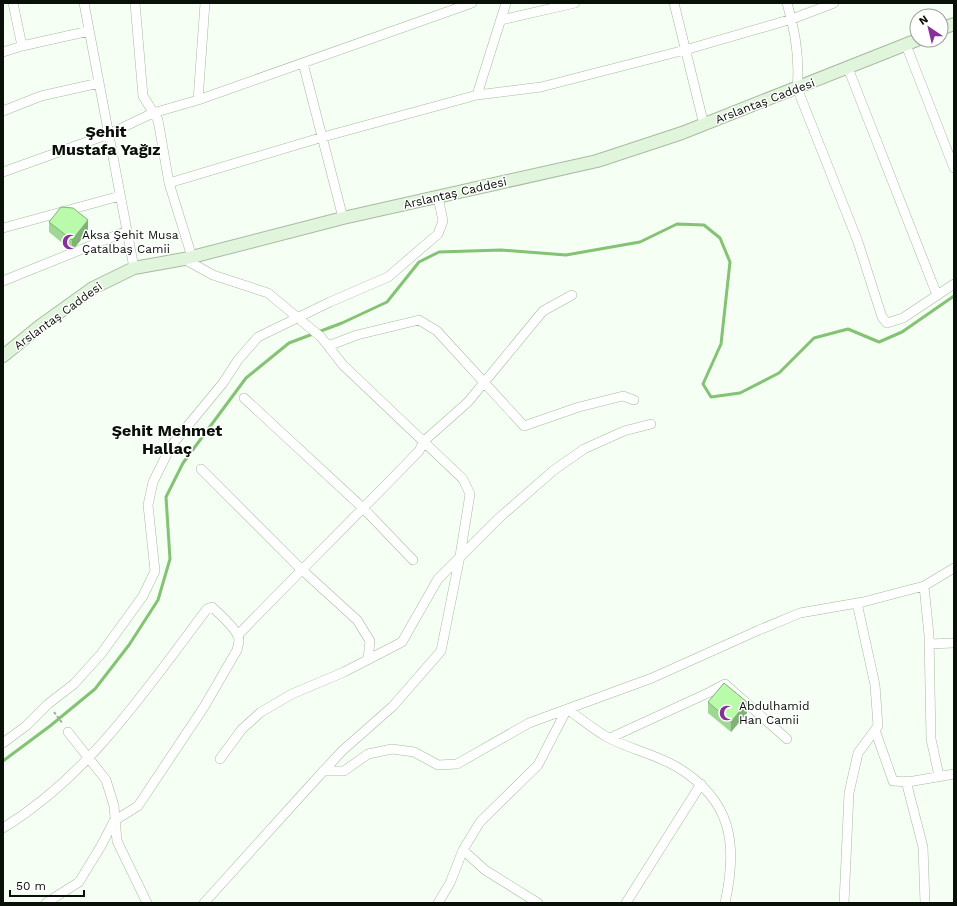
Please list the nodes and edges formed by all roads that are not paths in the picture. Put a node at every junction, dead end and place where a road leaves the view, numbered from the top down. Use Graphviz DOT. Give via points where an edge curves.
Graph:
graph roads {
  1 [pos="13,3"];
  2 [pos="84,3"];
  3 [pos="135,3"];
  4 [pos="205,3"];
  5 [pos="472,3"];
  6 [pos="506,3"];
  7 [pos="575,3"];
  8 [pos="674,3"];
  9 [pos="787,3"];
  10 [pos="834,3"];
  11 [pos="792,19"];
  12 [pos="501,20"];
  13 [pos="89,31"];
  14 [pos="909,44"];
  15 [pos="906,45"];
  16 [pos="22,46"];
  17 [pos="685,50"];
  18 [pos="3,52"];
  19 [pos="303,63"];
  20 [pos="848,68"];
  21 [pos="99,83"];
  22 [pos="797,88"];
  23 [pos="477,95"];
  24 [pos="198,100"];
  25 [pos="3,111"];
  26 [pos="153,113"];
  27 [pos="704,124"];
  28 [pos="109,134"];
  29 [pos="323,137"];
  30 [pos="954,168"];
  31 [pos="3,172"];
  32 [pos="169,183"];
  33 [pos="120,196"];
  34 [pos="438,197"];
  35 [pos="343,218"];
  36 [pos="3,228"];
  37 [pos="127,231"];
  38 [pos="188,258"];
  39 [pos="134,268"];
  40 [pos="3,281"];
  41 [pos="954,284"];
  42 [pos="572,295"];
  43 [pos="937,295"];
  44 [pos="300,321"];
  45 [pos="328,346"];
  46 [pos="3,356"];
  47 [pos="484,382"];
  48 [pos="244,398"];
  49 [pos="634,400"];
  50 [pos="651,424"];
  51 [pos="424,441"];
  52 [pos="201,469"];
  53 [pos="364,509"];
  54 [pos="460,556"];
  55 [pos="413,560"];
  56 [pos="954,568"];
  57 [pos="301,569"];
  58 [pos="924,586"];
  59 [pos="857,603"];
  60 [pos="238,635"];
  61 [pos="954,643"];
  62 [pos="929,644"];
  63 [pos="368,659"];
  64 [pos="567,709"];
  65 [pos="875,730"];
  66 [pos="68,732"];
  67 [pos="610,738"];
  68 [pos="787,739"];
  69 [pos="3,743"];
  70 [pos="88,759"];
  71 [pos="220,759"];
  72 [pos="323,772"];
  73 [pos="954,774"];
  74 [pos="939,776"];
  75 [pos="906,781"];
  76 [pos="701,784"];
  77 [pos="114,821"];
  78 [pos="3,828"];
  79 [pos="463,850"];
  80 [pos="46,903"];
  81 [pos="147,903"];
  82 [pos="204,903"];
  83 [pos="438,903"];
  84 [pos="538,903"];
  85 [pos="626,903"];
  86 [pos="724,903"];
  87 [pos="844,903"];
  88 [pos="925,903"];
  1 -- 16 [label="street"];
  2 -- 13 [label="street"];
  3 -- 26 [label="street" via="143,96"];
  4 -- 24 [label="street"];
  5 -- 19 [label="street"];
  6 -- 12 [label="street"];
  7 -- 12 [label="street"];
  8 -- 17 [label="street"];
  9 -- 11 [label="street"];
  10 -- 11 [label="street"];
  11 -- 17 [label="street"];
  11 -- 22 [label="street" via="799,68"];
  12 -- 23 [label="street"];
  13 -- 16 [label="street"];
  13 -- 21 [label="street"];
  14 -- 15 [label="main road, Arslantaş Caddesi"];
  15 -- 20 [label="main road, Arslantaş Caddesi"];
  15 -- 30 [label="street"];
  16 -- 18 [label="street"];
  17 -- 23 [label="street" via="541,87"];
  17 -- 27 [label="street"];
  19 -- 24 [label="street"];
  19 -- 29 [label="street"];
  20 -- 22 [label="main road, Arslantaş Caddesi"];
  20 -- 43 [label="street"];
  21 -- 25 [label="street" via="41,96"];
  21 -- 28 [label="street"];
  22 -- 27 [label="main road, Arslantaş Caddesi"];
  22 -- 43 [label="street" via="858,242 882,317 887,323 903,318"];
  23 -- 29 [label="street"];
  24 -- 26 [label="street"];
  26 -- 28 [label="street"];
  26 -- 32 [label="street" via="158,120"];
  27 -- 34 [label="main road, Arslantaş Caddesi" via="597,161"];
  28 -- 31 [label="street"];
  28 -- 33 [label="street"];
  29 -- 32 [label="street"];
  29 -- 35 [label="street"];
  32 -- 38 [label="street"];
  33 -- 36 [label="street"];
  33 -- 37 [label="street"];
  34 -- 35 [label="main road, Arslantaş Caddesi"];
  34 -- 44 [label="street" via="443,221 438,234 388,277 330,302"];
  35 -- 38 [label="main road, Arslantaş Caddesi"];
  37 -- 39 [label="street"];
  37 -- 40 [label="street"];
  38 -- 39 [label="main road, Arslantaş Caddesi"];
  38 -- 44 [label="street" via="213,275 268,294"];
  39 -- 46 [label="main road, Arslantaş Caddesi" via="93,288"];
  41 -- 43 [label="street"];
  42 -- 47 [label="street" via="543,312"];
  44 -- 45 [label="street" via="322,337"];
  44 -- 69 [label="street" via="258,337 171,446 153,482 148,505 155,571 142,596 101,654 74,684"];
  45 -- 47 [label="street" via="357,335 419,320 437,331"];
  45 -- 51 [label="street" via="343,365"];
  47 -- 49 [label="street" via="524,426 579,407 623,396"];
  47 -- 51 [label="street" via="468,402"];
  48 -- 53 [label="street"];
  50 -- 54 [label="street" via="624,430 584,449 543,480"];
  51 -- 53 [label="street" via="418,451"];
  51 -- 54 [label="street" via="463,479 470,494"];
  52 -- 57 [label="street"];
  53 -- 55 [label="street"];
  53 -- 57 [label="street"];
  54 -- 63 [label="street" via="438,579 402,642"];
  54 -- 72 [label="street" via="441,651 393,706 342,751"];
  56 -- 58 [label="street"];
  57 -- 60 [label="street"];
  57 -- 63 [label="street" via="357,620 370,641"];
  58 -- 59 [label="street"];
  58 -- 62 [label="street"];
  59 -- 64 [label="street" via="800,613 652,678"];
  59 -- 65 [label="street" via="875,685 878,726"];
  60 -- 70 [label="street" via="212,608 207,609 123,720"];
  60 -- 77 [label="street" via="239,642 234,656 170,760 138,806"];
  61 -- 62 [label="street"];
  62 -- 74 [label="street" via="932,740"];
  63 -- 71 [label="street" via="292,694 260,712 242,729"];
  64 -- 67 [label="street"];
  64 -- 72 [label="street" via="529,723 457,764 438,765 414,752 392,749 368,754 344,771"];
  64 -- 79 [label="street" via="538,765 480,822"];
  65 -- 75 [label="street" via="892,781"];
  65 -- 87 [label="street" via="858,753 849,793"];
  66 -- 70 [label="street"];
  67 -- 68 [label="street" via="725,684"];
  67 -- 76 [label="street" via="676,766"];
  70 -- 77 [label="street" via="106,780 114,806"];
  70 -- 78 [label="street" via="26,814"];
  72 -- 82 [label="street"];
  73 -- 74 [label="street"];
  74 -- 75 [label="street"];
  75 -- 88 [label="street" via="923,848"];
  76 -- 85 [label="street"];
  76 -- 86 [label="street" via="720,807 728,826 730,877"];
  77 -- 80 [label="street" via="79,882"];
  77 -- 81 [label="street" via="117,842"];
  79 -- 83 [label="street" via="450,883"];
  79 -- 84 [label="street" via="485,870"];
}
